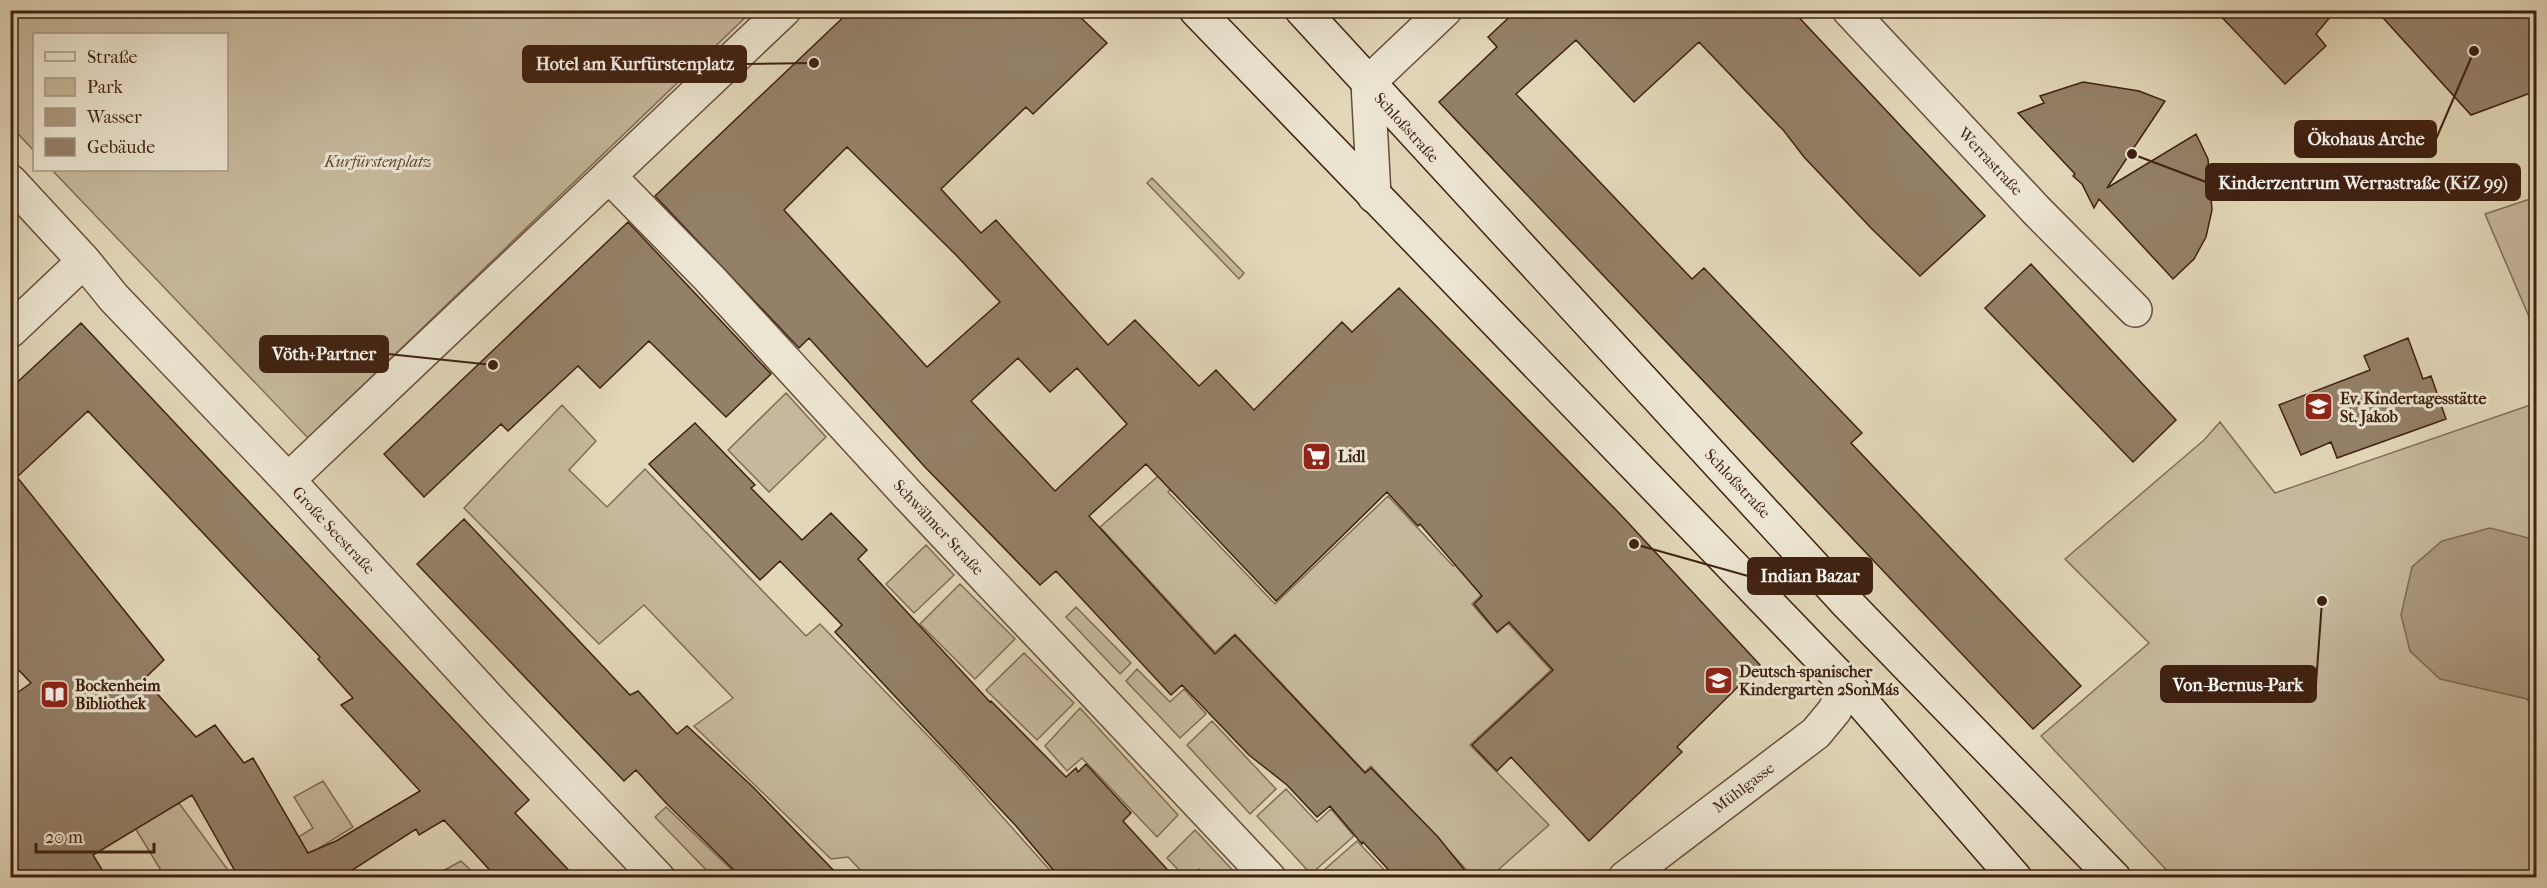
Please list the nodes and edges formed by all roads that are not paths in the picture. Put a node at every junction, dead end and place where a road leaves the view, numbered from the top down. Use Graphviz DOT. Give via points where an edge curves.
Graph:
graph roads {
  1 [pos="784,10"];
  2 [pos="1196,10"];
  3 [pos="1302,10"];
  4 [pos="1445,10"];
  5 [pos="1849,10"];
  6 [pos="1368,83"];
  7 [pos="610,177"];
  8 [pos="10,181"];
  9 [pos="1374,196"];
  10 [pos="84,261"];
  11 [pos="2135,310"];
  12 [pos="10,331"];
  13 [pos="288,480"];
  14 [pos="1845,683"];
  15 [pos="658,878"];
  16 [pos="1269,878"];
  17 [pos="1624,878"];
  18 [pos="2015,878"];
  19 [pos="2114,878"];
  1 -- 7 [label="street"];
  2 -- 9 [label="street"];
  3 -- 6 [label="street, Schloßstraße"];
  4 -- 6 [label="street, Schloßstraße"];
  5 -- 11 [label="street, Werrastraße"];
  6 -- 9 [label="street, Schloßstraße"];
  6 -- 19 [label="street, Schloßstraße" via="1848,604"];
  7 -- 13 [label="street"];
  7 -- 16 [label="street, Schwälmer Straße"];
  8 -- 10 [label="street, Große Seestraße"];
  9 -- 14 [label="street"];
  10 -- 12 [label="street"];
  10 -- 13 [label="street, Große Seestraße" via="114,298"];
  13 -- 15 [label="street, Große Seestraße"];
  14 -- 17 [label="street, Mühlgasse" via="1835,710 1816,733"];
  14 -- 18 [label="street"];
}
